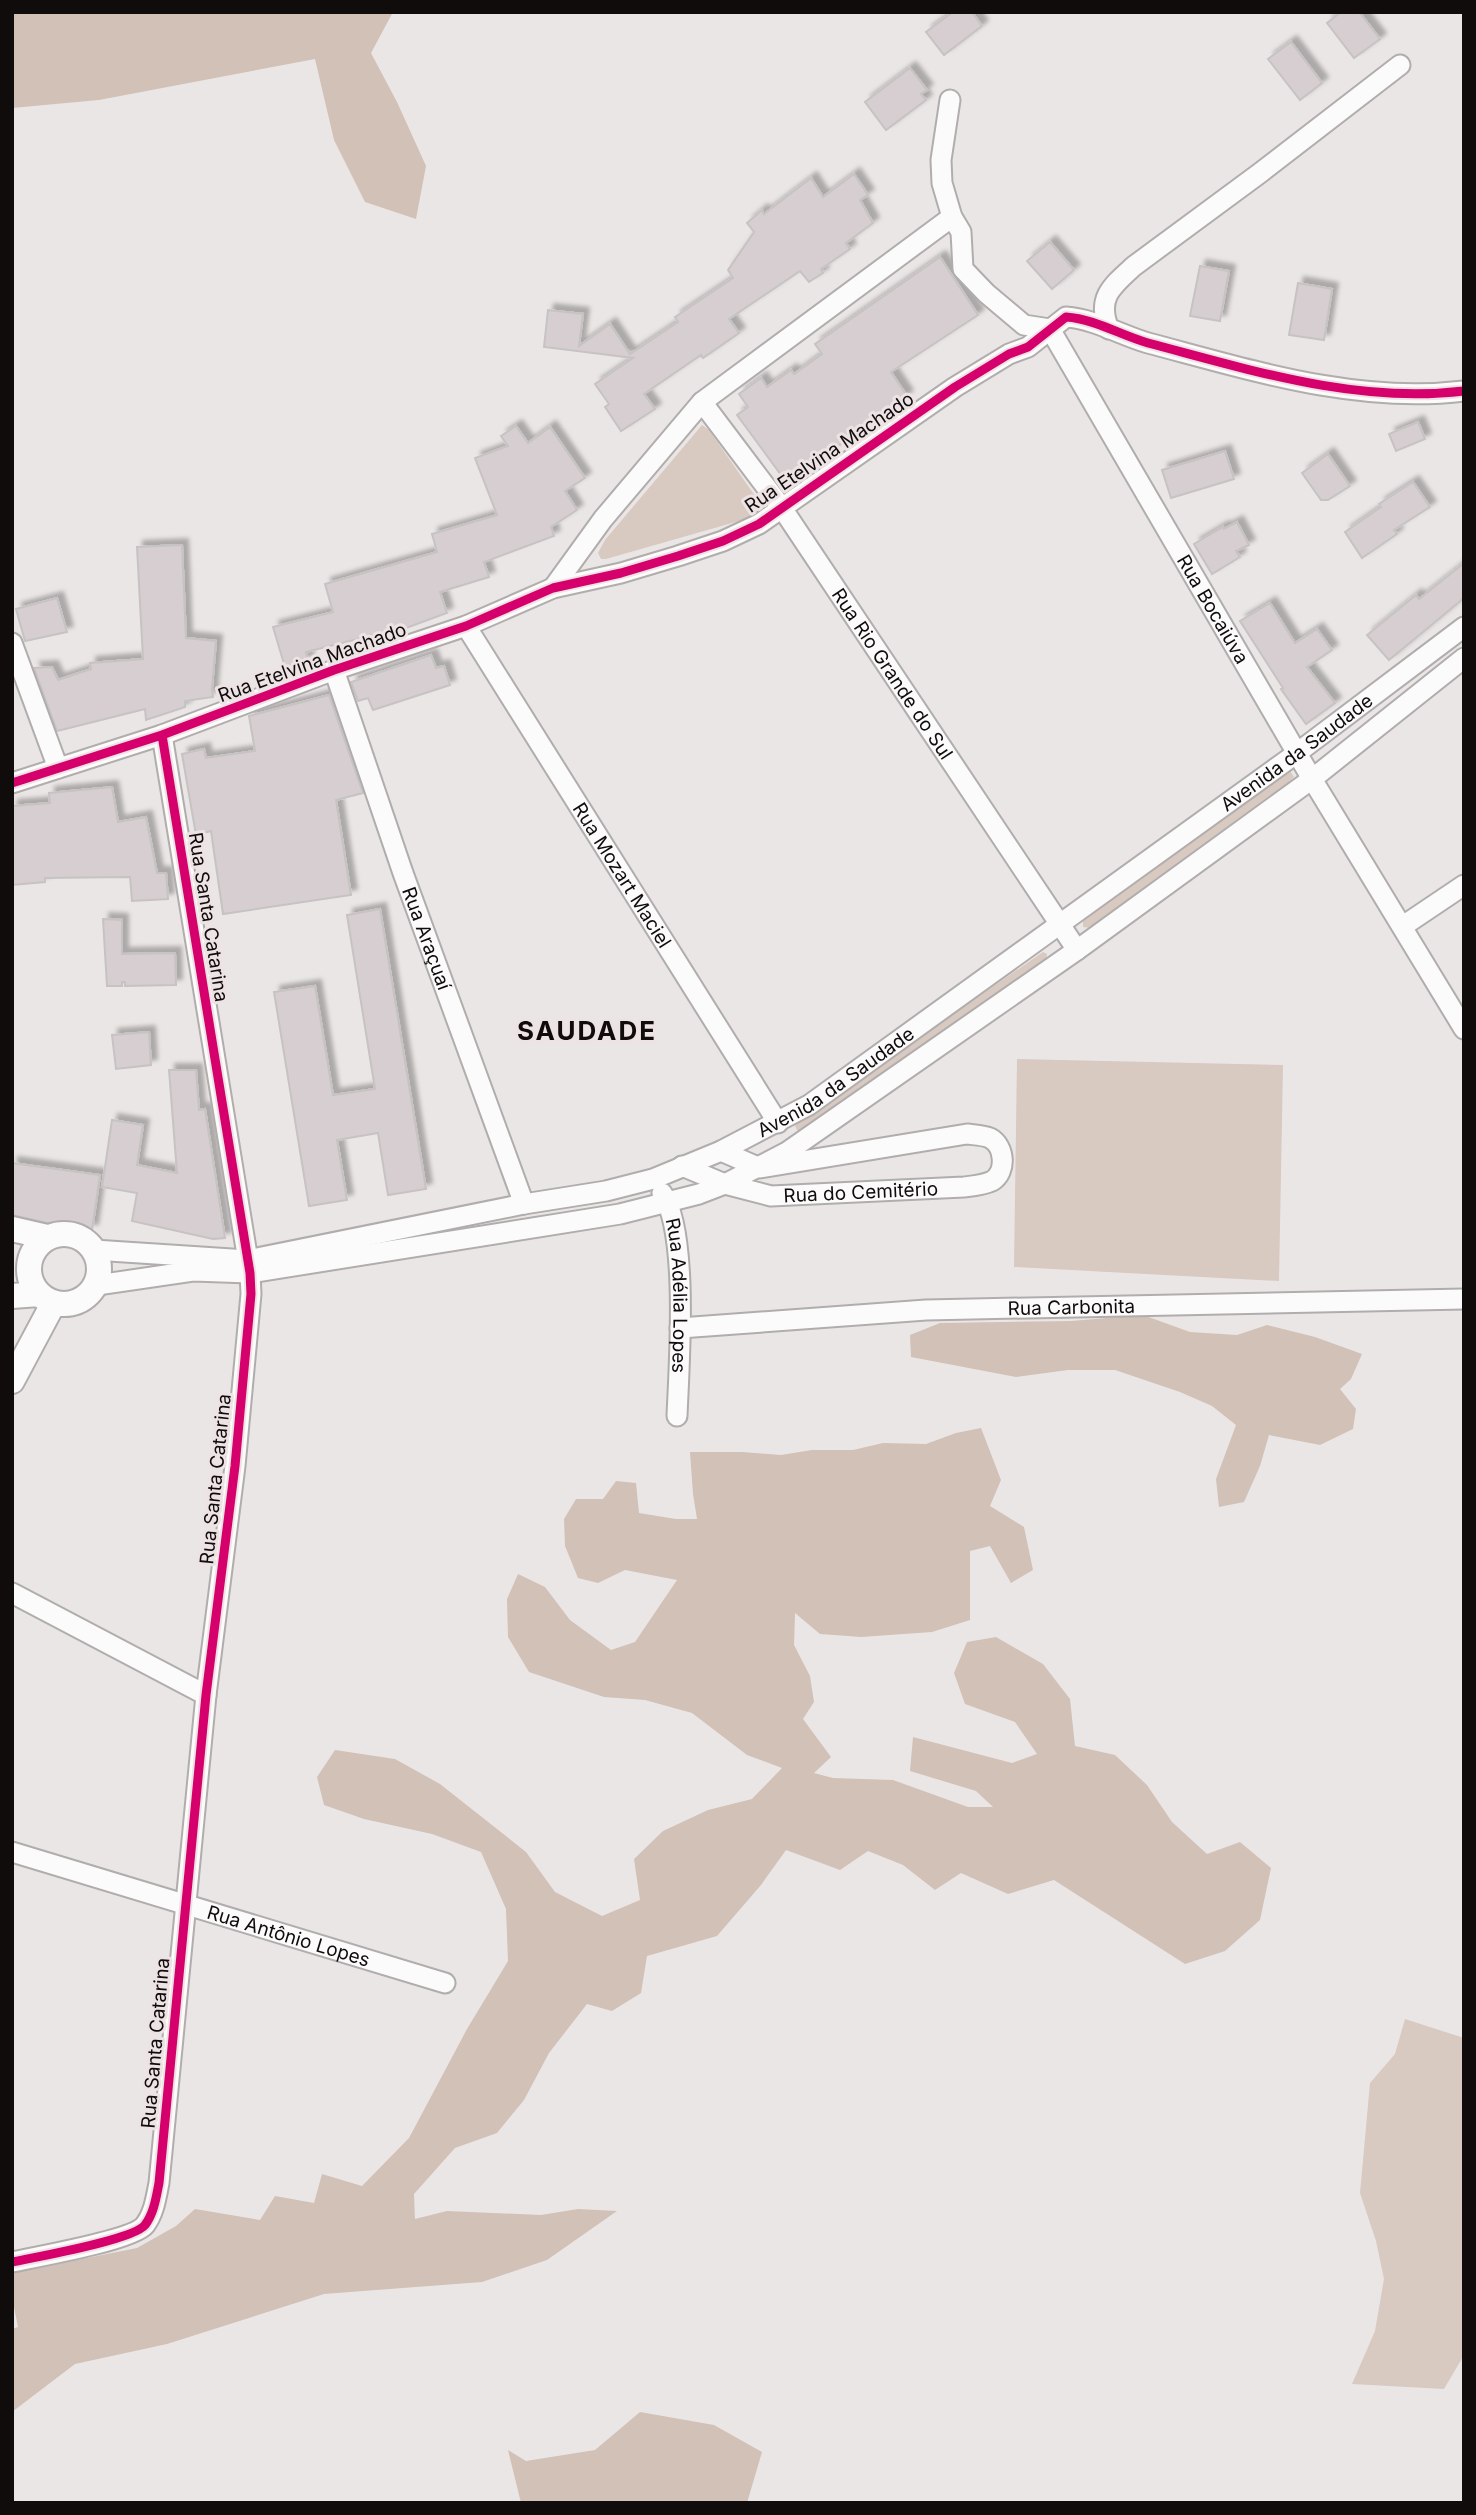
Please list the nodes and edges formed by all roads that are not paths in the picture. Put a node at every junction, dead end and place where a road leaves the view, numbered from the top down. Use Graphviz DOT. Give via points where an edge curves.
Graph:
graph roads {
  1 [pos="1400,65"];
  2 [pos="950,100"];
  3 [pos="952,217"];
  4 [pos="1050,328"];
  5 [pos="1109,329"];
  6 [pos="1464,391"];
  7 [pos="702,401"];
  8 [pos="782,508"];
  9 [pos="553,588"];
  10 [pos="466,626"];
  11 [pos="1464,627"];
  12 [pos="12,643"];
  13 [pos="1464,658"];
  14 [pos="334,670"];
  15 [pos="162,735"];
  16 [pos="1297,753"];
  17 [pos="58,768"];
  18 [pos="1312,779"];
  19 [pos="12,783"];
  20 [pos="1464,885"];
  21 [pos="1060,925"];
  22 [pos="1403,926"];
  23 [pos="1077,950"];
  24 [pos="1464,1029"];
  25 [pos="778,1124"];
  26 [pos="722,1151"];
  27 [pos="682,1166"];
  28 [pos="760,1168"];
  29 [pos="653,1179"];
  30 [pos="725,1184"];
  31 [pos="669,1203"];
  32 [pos="524,1204"];
  33 [pos="12,1229"];
  34 [pos="47,1237"];
  35 [pos="94,1250"];
  36 [pos="248,1266"];
  37 [pos="97,1285"];
  38 [pos="12,1296"];
  39 [pos="46,1299"];
  40 [pos="1464,1299"];
  41 [pos="680,1328"];
  42 [pos="12,1381"];
  43 [pos="677,1416"];
  44 [pos="12,1593"];
  45 [pos="206,1695"];
  46 [pos="12,1852"];
  47 [pos="186,1904"];
  48 [pos="444,1983"];
  49 [pos="12,2262"];
  1 -- 5 [label="street" via="1133,266 1104,301 1102,314"];
  2 -- 3 [label="street" via="941,160"];
  3 -- 4 [label="street" via="961,232 963,269 1024,325"];
  3 -- 7 [label="street"];
  4 -- 5 [label="street, Rua Etelvina Machado" via="1066,317 1084,318"];
  4 -- 8 [label="street, Rua Etelvina Machado" via="1028,347 955,387"];
  4 -- 16 [label="street, Rua Bocaiúva"];
  5 -- 6 [label="street, Rua Etelvina Machado" via="1277,378 1405,394"];
  7 -- 8 [label="street, Rua Rio Grande do Sul"];
  7 -- 9 [label="street" via="610,510"];
  8 -- 9 [label="street, Rua Etelvina Machado" via="723,541 621,573"];
  8 -- 21 [label="street, Rua Rio Grande do Sul"];
  9 -- 10 [label="street, Rua Etelvina Machado"];
  10 -- 14 [label="street, Rua Etelvina Machado"];
  10 -- 25 [label="street, Rua Mozart Maciel"];
  11 -- 16 [label="street, Avenida da Saudade"];
  12 -- 17 [label="street"];
  13 -- 18 [label="street, Avenida da Saudade"];
  14 -- 15 [label="street, Rua Etelvina Machado"];
  14 -- 32 [label="street, Rua Araçuaí"];
  15 -- 17 [label="street, Rua Etelvina Machado"];
  15 -- 36 [label="street, Rua Santa Catarina"];
  16 -- 18 [label="street, Rua Bocaiúva"];
  16 -- 21 [label="street, Avenida da Saudade"];
  17 -- 19 [label="street, Rua Etelvina Machado"];
  18 -- 22 [label="street, Rua Bocaiúva"];
  18 -- 23 [label="street, Avenida da Saudade"];
  20 -- 22 [label="street"];
  21 -- 23 [label="street, Rua Rio Grande do Sul"];
  21 -- 25 [label="street, Avenida da Saudade"];
  22 -- 24 [label="street, Rua Bocaiúva"];
  23 -- 28 [label="street, Avenida da Saudade"];
  25 -- 26 [label="street, Avenida da Saudade"];
  26 -- 27 [label="street, Avenida da Saudade"];
  26 -- 28 [label="street"];
  27 -- 29 [label="street, Avenida da Saudade"];
  27 -- 30 [label="street, Rua do Cemitério"];
  28 -- 30 [label="street, Avenida da Saudade"];
  28 -- 30 [label="street, Rua do Cemitério" via="967,1135 991,1139 1000,1148 1003,1161 992,1180 964,1188 771,1196"];
  29 -- 31 [label="street, Rua Adélia Lopes"];
  29 -- 32 [label="street, Avenida da Saudade"];
  30 -- 31 [label="street, Avenida da Saudade"];
  31 -- 36 [label="street, Avenida da Saudade" via="620,1214"];
  31 -- 41 [label="street, Rua Adélia Lopes" via="678,1250"];
  32 -- 36 [label="street, Avenida da Saudade"];
  33 -- 34 [label="street"];
  34 -- 35 [label="street" via="64,1233 81,1237"];
  34 -- 39 [label="street" via="30,1257 28,1270"];
  35 -- 36 [label="street, Avenida da Saudade"];
  35 -- 37 [label="street" via="100,1266"];
  36 -- 37 [label="street, Avenida da Saudade"];
  36 -- 45 [label="street, Rua Santa Catarina" via="251,1294 235,1466"];
  37 -- 39 [label="street" via="78,1302 66,1305"];
  38 -- 39 [label="street"];
  39 -- 42 [label="street"];
  40 -- 41 [label="street, Rua Carbonita" via="926,1310"];
  41 -- 43 [label="street, Rua Adélia Lopes"];
  44 -- 45 [label="street"];
  45 -- 47 [label="street, Rua Santa Catarina"];
  46 -- 47 [label="street, Rua Antônio Lopes"];
  47 -- 48 [label="street, Rua Antônio Lopes"];
  47 -- 49 [label="street, Rua Santa Catarina" via="154,2208 143,2227 124,2236"];
}
